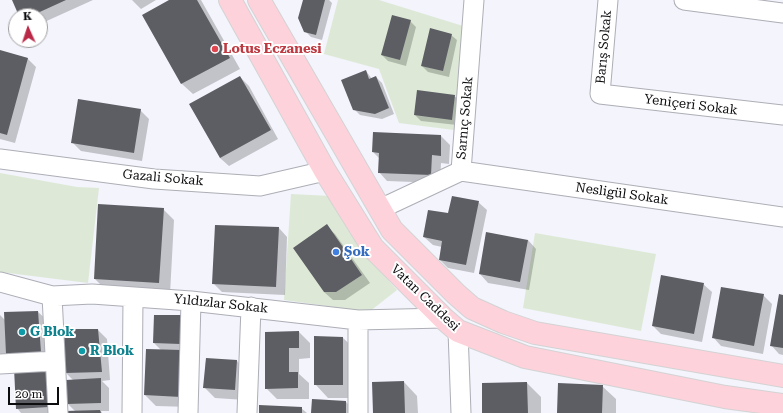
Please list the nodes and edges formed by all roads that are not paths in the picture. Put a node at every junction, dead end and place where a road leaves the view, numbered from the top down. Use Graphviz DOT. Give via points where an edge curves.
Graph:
graph roads {
  1 [pos="230,0"];
  2 [pos="259,0"];
  3 [pos="474,0"];
  4 [pos="608,0"];
  5 [pos="684,0"];
  6 [pos="783,13"];
  7 [pos="600,94"];
  8 [pos="783,115"];
  9 [pos="0,159"];
  10 [pos="325,171"];
  11 [pos="461,171"];
  12 [pos="380,209"];
  13 [pos="783,217"];
  14 [pos="0,282"];
  15 [pos="52,296"];
  16 [pos="133,297"];
  17 [pos="191,301"];
  18 [pos="251,307"];
  19 [pos="358,320"];
  20 [pos="450,325"];
  21 [pos="55,360"];
  22 [pos="0,364"];
  23 [pos="783,376"];
  24 [pos="783,405"];
  25 [pos="58,413"];
  26 [pos="132,413"];
  27 [pos="188,413"];
  28 [pos="247,413"];
  29 [pos="358,413"];
  30 [pos="461,413"];
  1 -- 10 [label="main road, Vatan Caddesi"];
  2 -- 12 [label="main road, Vatan Caddesi"];
  3 -- 11 [label="street, Sarnıç Sokak"];
  4 -- 7 [label="street, Barış Sokak"];
  5 -- 6 [label="street"];
  7 -- 8 [label="street, Yeniçeri Sokak"];
  9 -- 10 [label="street, Gazali Sokak" via="154,179 260,186"];
  10 -- 20 [label="main road, Vatan Caddesi" via="373,248"];
  11 -- 12 [label="street, Sarnıç Sokak"];
  11 -- 13 [label="street, Nesligül Sokak"];
  12 -- 23 [label="main road, Vatan Caddesi" via="392,230 456,294 472,308 503,322 535,333"];
  14 -- 15 [label="street, Yıldızlar Sokak"];
  15 -- 16 [label="street, Yıldızlar Sokak" via="92,294"];
  15 -- 21 [label="street"];
  16 -- 17 [label="street, Yıldızlar Sokak"];
  16 -- 26 [label="street"];
  17 -- 18 [label="street, Yıldızlar Sokak"];
  17 -- 27 [label="street"];
  18 -- 19 [label="street, Yıldızlar Sokak"];
  18 -- 28 [label="street"];
  19 -- 20 [label="street, Yıldızlar Sokak"];
  19 -- 29 [label="street"];
  20 -- 24 [label="main road, Vatan Caddesi" via="525,357 725,397"];
  20 -- 30 [label="street"];
  21 -- 22 [label="street"];
  21 -- 25 [label="street"];
}
